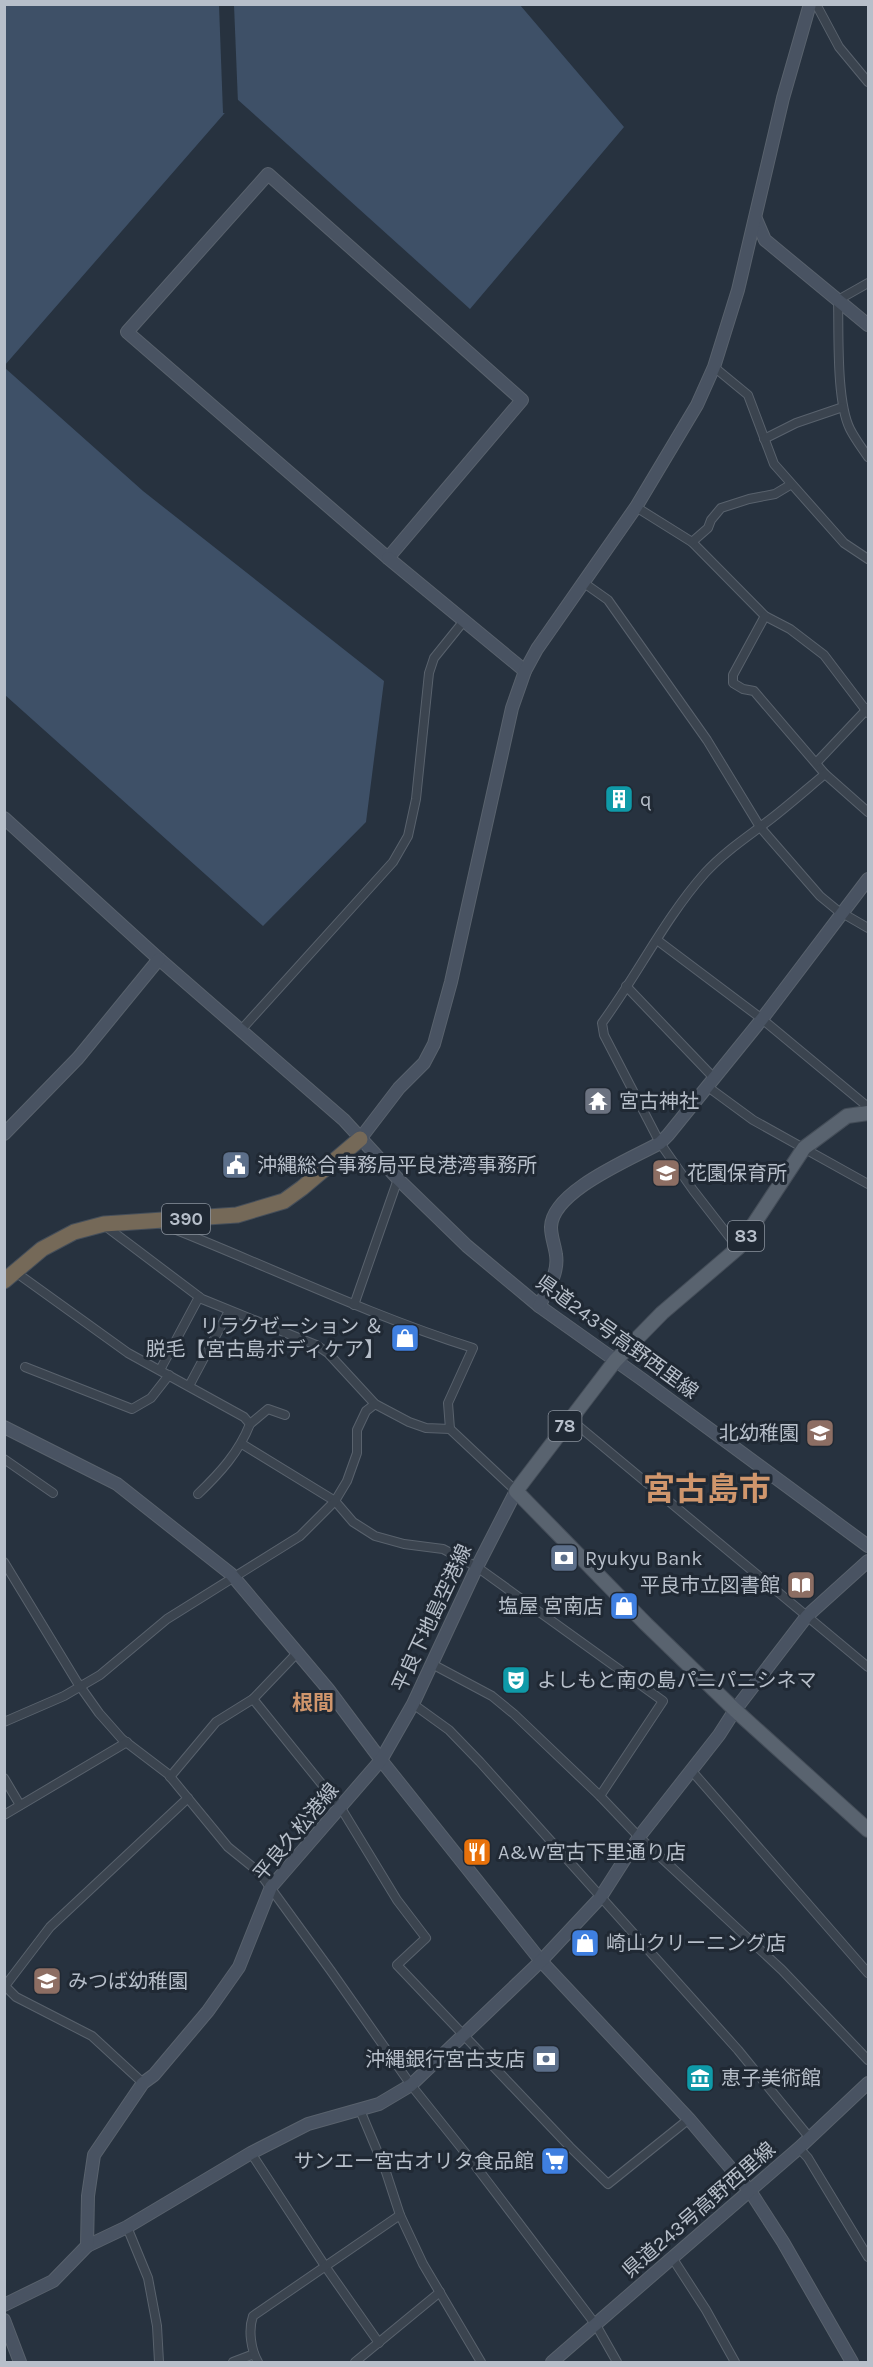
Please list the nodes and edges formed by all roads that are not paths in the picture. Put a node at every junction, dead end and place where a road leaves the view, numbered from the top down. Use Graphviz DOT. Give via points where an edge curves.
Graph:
graph roads {
  1 [pos="810,4"];
  2 [pos="816,4"];
  3 [pos="868,82"];
  4 [pos="756,219"];
  5 [pos="868,283"];
  6 [pos="838,300"];
  7 [pos="868,325"];
  8 [pos="714,367"];
  9 [pos="843,407"];
  10 [pos="764,439"];
  11 [pos="868,457"];
  12 [pos="790,485"];
  13 [pos="636,507"];
  14 [pos="692,542"];
  15 [pos="388,558"];
  16 [pos="868,559"];
  17 [pos="584,583"];
  18 [pos="765,616"];
  19 [pos="463,622"];
  20 [pos="525,671"];
  21 [pos="868,711"];
  22 [pos="817,762"];
  23 [pos="825,774"];
  24 [pos="868,812"];
  25 [pos="4,818"];
  26 [pos="760,827"];
  27 [pos="868,879"];
  28 [pos="843,913"];
  29 [pos="868,928"];
  30 [pos="657,940"];
  31 [pos="159,959"];
  32 [pos="626,986"];
  33 [pos="762,1019"];
  34 [pos="241,1030"];
  35 [pos="711,1083"];
  36 [pos="868,1107"];
  37 [pos="868,1113"];
  38 [pos="4,1134"];
  39 [pos="360,1139"];
  40 [pos="660,1143"];
  41 [pos="804,1148"];
  42 [pos="398,1179"];
  43 [pos="868,1184"];
  44 [pos="155,1222"];
  45 [pos="104,1224"];
  46 [pos="738,1248"];
  47 [pos="9,1276"];
  48 [pos="199,1297"];
  49 [pos="354,1305"];
  50 [pos="539,1306"];
  51 [pos="229,1311"];
  52 [pos="615,1361"];
  53 [pos="25,1367"];
  54 [pos="165,1373"];
  55 [pos="189,1386"];
  56 [pos="375,1404"];
  57 [pos="285,1414"];
  58 [pos="570,1419"];
  59 [pos="250,1424"];
  60 [pos="4,1427"];
  61 [pos="450,1429"];
  62 [pos="242,1444"];
  63 [pos="4,1459"];
  64 [pos="516,1491"];
  65 [pos="53,1493"];
  66 [pos="198,1494"];
  67 [pos="335,1501"];
  68 [pos="868,1545"];
  69 [pos="868,1561"];
  70 [pos="4,1562"];
  71 [pos="477,1567"];
  72 [pos="234,1576"];
  73 [pos="807,1616"];
  74 [pos="298,1652"];
  75 [pos="432,1664"];
  76 [pos="868,1667"];
  77 [pos="80,1687"];
  78 [pos="253,1699"];
  79 [pos="413,1704"];
  80 [pos="735,1710"];
  81 [pos="4,1722"];
  82 [pos="127,1742"];
  83 [pos="381,1760"];
  84 [pos="691,1770"];
  85 [pos="170,1777"];
  86 [pos="4,1778"];
  87 [pos="600,1796"];
  88 [pos="188,1798"];
  89 [pos="20,1805"];
  90 [pos="341,1808"];
  91 [pos="4,1815"];
  92 [pos="868,1830"];
  93 [pos="639,1838"];
  94 [pos="271,1887"];
  95 [pos="600,1898"];
  96 [pos="541,1961"];
  97 [pos="868,1973"];
  98 [pos="463,2033"];
  99 [pos="868,2060"];
  100 [pos="143,2083"];
  101 [pos="868,2083"];
  102 [pos="411,2085"];
  103 [pos="360,2110"];
  104 [pos="689,2120"];
  105 [pos="809,2137"];
  106 [pos="799,2148"];
  107 [pos="251,2153"];
  108 [pos="750,2191"];
  109 [pos="400,2215"];
  110 [pos="127,2227"];
  111 [pos="87,2246"];
  112 [pos="868,2257"];
  113 [pos="673,2259"];
  114 [pos="325,2266"];
  115 [pos="440,2292"];
  116 [pos="4,2306"];
  117 [pos="4,2320"];
  118 [pos="596,2325"];
  119 [pos="379,2343"];
  120 [pos="256,2358"];
  121 [pos="20,2362"];
  122 [pos="159,2362"];
  123 [pos="233,2362"];
  124 [pos="355,2362"];
  125 [pos="481,2362"];
  126 [pos="552,2362"];
  127 [pos="617,2362"];
  128 [pos="735,2362"];
  129 [pos="852,2362"];
  1 -- 4 [label="street" via="783,98"];
  2 -- 3 [label="street" via="839,46"];
  4 -- 6 [label="street" via="765,240"];
  4 -- 8 [label="street"];
  5 -- 6 [label="street"];
  6 -- 7 [label="street"];
  6 -- 9 [label="street"];
  8 -- 10 [label="street" via="748,395"];
  8 -- 13 [label="street" via="697,405"];
  9 -- 10 [label="street"];
  9 -- 11 [label="street" via="850,429"];
  10 -- 12 [label="street" via="774,464"];
  12 -- 14 [label="street" via="775,494 721,508 708,528"];
  12 -- 16 [label="street" via="844,543"];
  13 -- 14 [label="street"];
  13 -- 17 [label="street"];
  14 -- 18 [label="street"];
  15 -- 15 [label="street" via="127,332 268,174 522,400"];
  15 -- 19 [label="street"];
  17 -- 20 [label="street"];
  17 -- 26 [label="street" via="608,600 707,740"];
  18 -- 21 [label="street" via="824,655"];
  18 -- 22 [label="street" via="734,675 734,683 754,691"];
  19 -- 20 [label="street"];
  19 -- 34 [label="street" via="434,658 429,673 416,799 408,836 393,862"];
  20 -- 39 [label="street" via="512,708 434,1044 424,1063 399,1088"];
  21 -- 22 [label="street"];
  22 -- 23 [label="street"];
  23 -- 24 [label="street"];
  23 -- 26 [label="street"];
  25 -- 31 [label="street, 県道243号高野西里線"];
  26 -- 28 [label="street" via="820,896"];
  26 -- 30 [label="street" via="705,873"];
  27 -- 28 [label="street"];
  28 -- 29 [label="street"];
  28 -- 33 [label="street"];
  30 -- 32 [label="street"];
  30 -- 33 [label="street"];
  31 -- 34 [label="street, 県道243号高野西里線"];
  31 -- 38 [label="street" via="78,1059"];
  32 -- 35 [label="street"];
  32 -- 40 [label="street" via="602,1023 604,1035"];
  33 -- 35 [label="street"];
  33 -- 36 [label="street"];
  34 -- 39 [label="street, 県道243号高野西里線" via="344,1120"];
  35 -- 40 [label="street"];
  35 -- 41 [label="street" via="753,1120"];
  37 -- 41 [label="main road, 83" via="847,1116"];
  39 -- 42 [label="street, 県道243号高野西里線"];
  39 -- 44 [label="highway, 390" via="284,1201 237,1215"];
  40 -- 46 [label="street"];
  40 -- 50 [label="street" via="574,1190 561,1202 551,1227 556,1268"];
  41 -- 43 [label="street"];
  41 -- 46 [label="main road, 83"];
  42 -- 49 [label="street"];
  42 -- 50 [label="street, 県道243号高野西里線" via="467,1246"];
  44 -- 45 [label="highway, 390"];
  44 -- 49 [label="street"];
  45 -- 47 [label="highway, 390" via="50,1244"];
  45 -- 48 [label="street"];
  46 -- 52 [label="main road, 83" via="662,1313"];
  47 -- 54 [label="street"];
  48 -- 51 [label="street"];
  48 -- 54 [label="street"];
  49 -- 61 [label="street" via="473,1348 448,1402"];
  50 -- 52 [label="street, 県道243号高野西里線"];
  51 -- 55 [label="street"];
  51 -- 56 [label="street" via="316,1345"];
  52 -- 58 [label="main road, 78"];
  52 -- 68 [label="street, 県道243号高野西里線"];
  53 -- 54 [label="street" via="132,1409 151,1398"];
  54 -- 55 [label="street"];
  55 -- 59 [label="street"];
  56 -- 61 [label="street" via="426,1428"];
  56 -- 67 [label="street" via="366,1411 357,1430 357,1453"];
  57 -- 59 [label="street" via="268,1409"];
  58 -- 64 [label="main road, 78"];
  58 -- 73 [label="street"];
  59 -- 62 [label="street"];
  60 -- 72 [label="street" via="117,1484"];
  61 -- 64 [label="street"];
  62 -- 66 [label="street"];
  62 -- 67 [label="street"];
  63 -- 65 [label="street"];
  64 -- 71 [label="street, 平良下地島空港線"];
  64 -- 80 [label="main road"];
  67 -- 71 [label="street" via="353,1522 375,1536 443,1549"];
  67 -- 72 [label="street" via="300,1536"];
  69 -- 73 [label="street"];
  70 -- 77 [label="street"];
  71 -- 75 [label="street, 平良下地島空港線"];
  71 -- 87 [label="street" via="663,1701"];
  72 -- 74 [label="street"];
  72 -- 77 [label="street" via="168,1619"];
  73 -- 76 [label="street"];
  73 -- 80 [label="street"];
  74 -- 78 [label="street"];
  74 -- 83 [label="street"];
  75 -- 79 [label="street, 平良下地島空港線"];
  75 -- 87 [label="street" via="492,1696"];
  77 -- 81 [label="street"];
  77 -- 82 [label="street"];
  78 -- 85 [label="street" via="216,1722"];
  78 -- 90 [label="street"];
  79 -- 83 [label="street, 平良下地島空港線"];
  79 -- 95 [label="street" via="449,1730 480,1762"];
  80 -- 84 [label="street"];
  80 -- 92 [label="main road"];
  82 -- 85 [label="street"];
  82 -- 89 [label="street"];
  83 -- 90 [label="street, 平良久松港線"];
  83 -- 96 [label="street"];
  84 -- 93 [label="street"];
  84 -- 97 [label="street"];
  85 -- 88 [label="street"];
  86 -- 89 [label="street"];
  87 -- 93 [label="street"];
  88 -- 94 [label="street" via="228,1847"];
  88 -- 100 [label="street" via="51,1927 5,1986 16,1997 92,2036"];
  89 -- 91 [label="street"];
  90 -- 94 [label="street, 平良久松港線"];
  90 -- 98 [label="street" via="397,1900 426,1938 397,1965"];
  93 -- 95 [label="street"];
  93 -- 99 [label="street" via="782,1970"];
  94 -- 100 [label="street, 平良久松港線" via="239,1967 208,2011"];
  94 -- 102 [label="street"];
  95 -- 96 [label="street"];
  95 -- 105 [label="street" via="738,2050"];
  96 -- 98 [label="street"];
  96 -- 104 [label="street"];
  98 -- 102 [label="street"];
  98 -- 104 [label="street" via="608,2184"];
  100 -- 111 [label="street, 平良久松港線" via="94,2155"];
  101 -- 105 [label="street, 県道243号高野西里線"];
  102 -- 103 [label="street"];
  102 -- 118 [label="street"];
  103 -- 107 [label="street" via="308,2124"];
  103 -- 109 [label="street"];
  104 -- 108 [label="street"];
  105 -- 106 [label="street, 県道243号高野西里線"];
  106 -- 108 [label="street, 県道243号高野西里線"];
  106 -- 112 [label="street"];
  107 -- 110 [label="street"];
  107 -- 114 [label="street"];
  108 -- 113 [label="street, 県道243号高野西里線"];
  108 -- 129 [label="street"];
  109 -- 114 [label="street"];
  109 -- 115 [label="street"];
  110 -- 111 [label="street"];
  110 -- 122 [label="street" via="148,2278"];
  111 -- 116 [label="street" via="53,2281"];
  113 -- 118 [label="street, 県道243号高野西里線"];
  113 -- 128 [label="street"];
  114 -- 119 [label="street"];
  114 -- 120 [label="street" via="253,2316 250,2324"];
  115 -- 119 [label="street"];
  115 -- 125 [label="street"];
  117 -- 121 [label="street"];
  118 -- 126 [label="street, 県道243号高野西里線"];
  118 -- 127 [label="street"];
  119 -- 124 [label="street"];
  120 -- 123 [label="street"];
}
